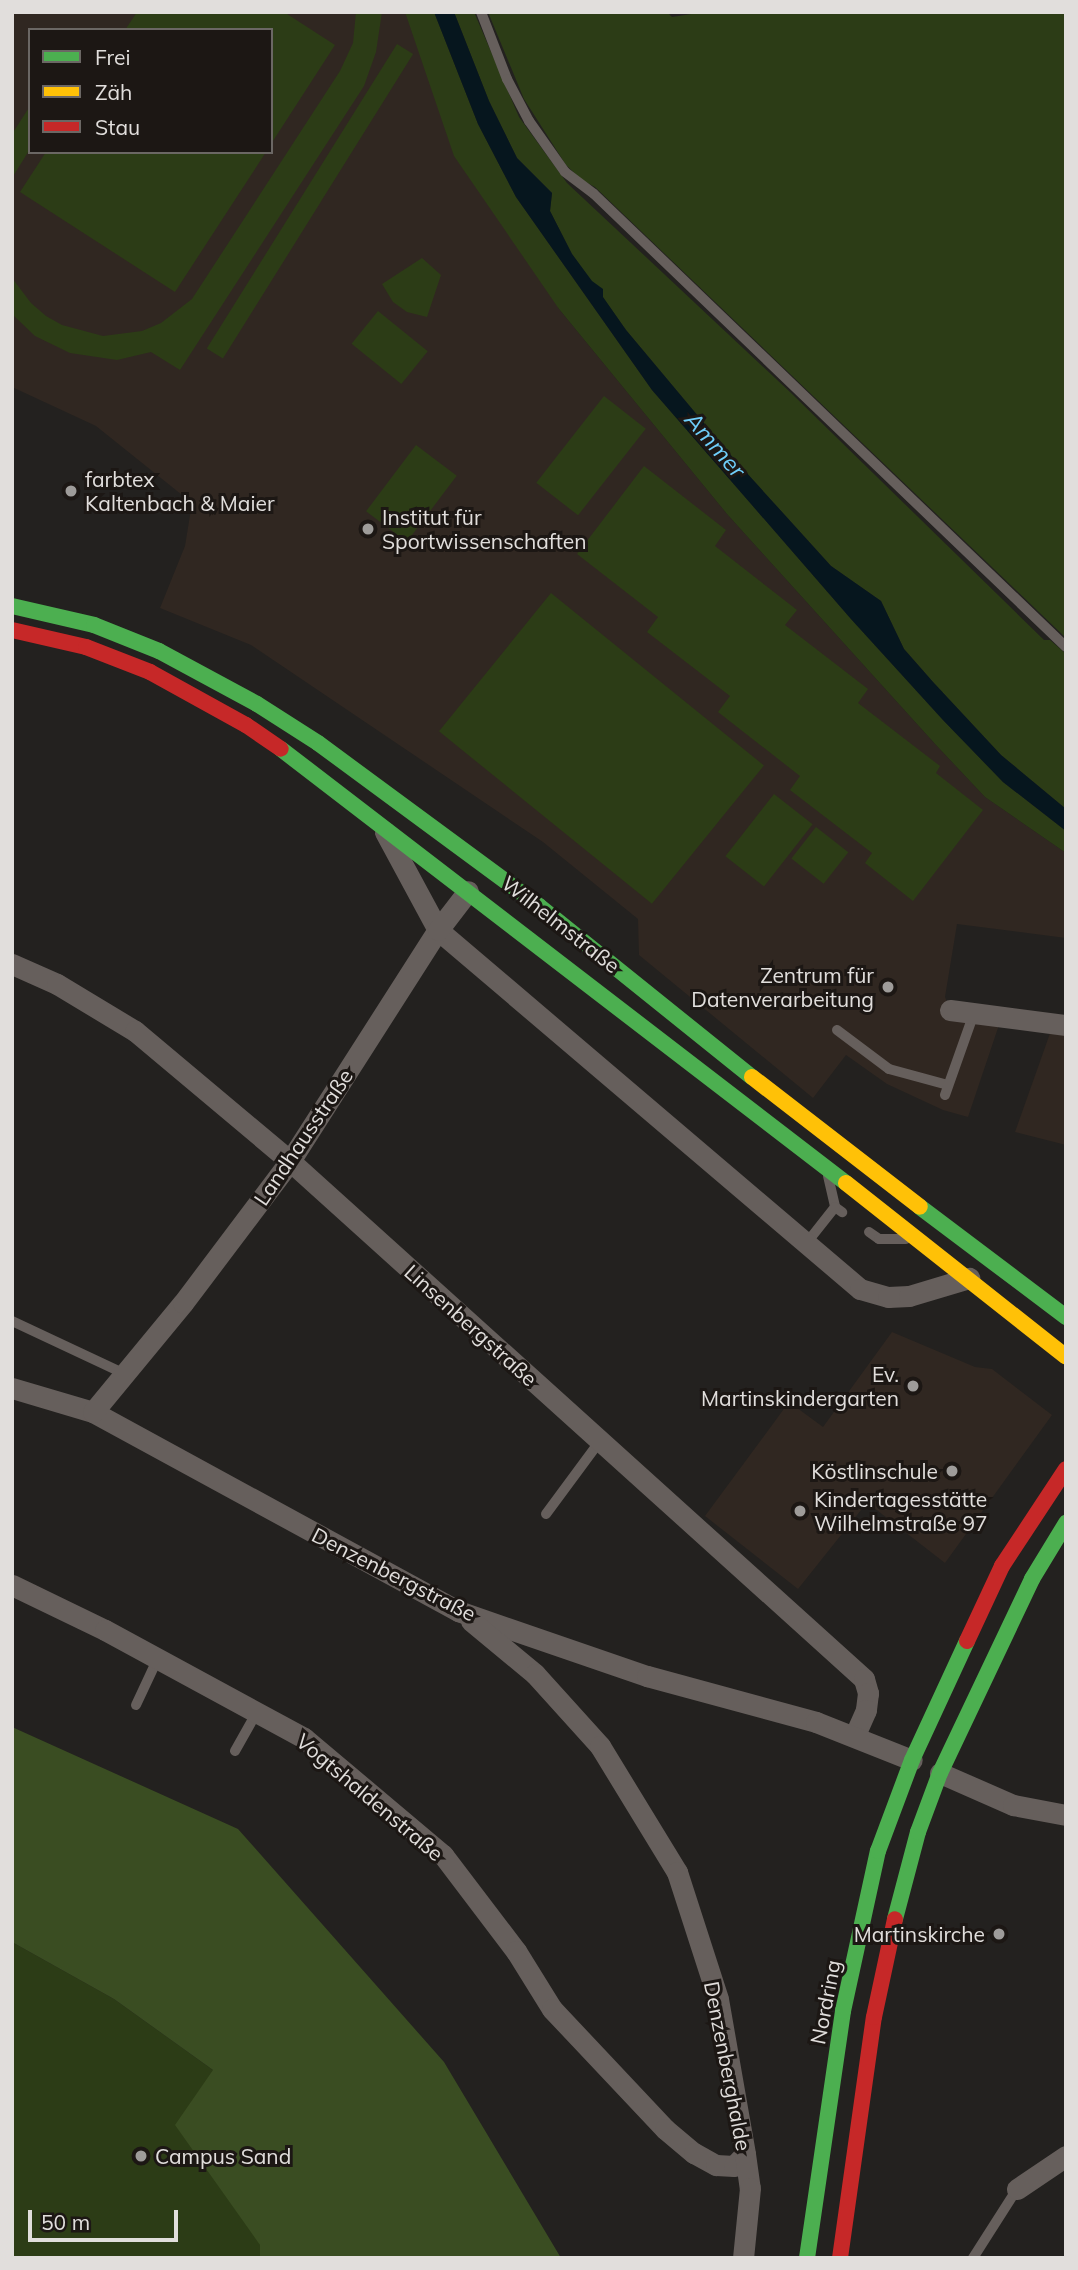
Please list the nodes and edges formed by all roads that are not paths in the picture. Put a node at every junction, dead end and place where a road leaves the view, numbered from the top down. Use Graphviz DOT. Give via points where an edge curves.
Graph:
graph roads {
  1 [pos="481,12"];
  2 [pos="16,588"];
  3 [pos="12,606"];
  4 [pos="53,614"];
  5 [pos="12,630"];
  6 [pos="1066,647"];
  7 [pos="378,821"];
  8 [pos="441,833"];
  9 [pos="424,857"];
  10 [pos="468,891"];
  11 [pos="539,906"];
  12 [pos="438,930"];
  13 [pos="12,964"];
  14 [pos="950,1010"];
  15 [pos="974,1013"];
  16 [pos="1066,1025"];
  17 [pos="837,1030"];
  18 [pos="290,1161"];
  19 [pos="826,1166"];
  20 [pos="869,1232"];
  21 [pos="918,1239"];
  22 [pos="805,1245"];
  23 [pos="969,1278"];
  24 [pos="1066,1317"];
  25 [pos="12,1321"];
  26 [pos="1066,1356"];
  27 [pos="123,1373"];
  28 [pos="12,1388"];
  29 [pos="93,1412"];
  30 [pos="600,1441"];
  31 [pos="1066,1469"];
  32 [pos="546,1514"];
  33 [pos="1066,1523"];
  34 [pos="12,1586"];
  35 [pos="458,1611"];
  36 [pos="547,1642"];
  37 [pos="158,1658"];
  38 [pos="535,1674"];
  39 [pos="136,1704"];
  40 [pos="257,1712"];
  41 [pos="855,1735"];
  42 [pos="235,1751"];
  43 [pos="912,1760"];
  44 [pos="940,1773"];
  45 [pos="1066,1815"];
  46 [pos="745,2154"];
  47 [pos="1066,2155"];
  48 [pos="1017,2189"];
  49 [pos="743,2258"];
  50 [pos="807,2258"];
  51 [pos="840,2258"];
  52 [pos="973,2258"];
  1 -- 6 [label="lane" via="529,121 565,172 594,194"];
  2 -- 4 [label="main road"];
  3 -- 4 [label="main road, Wilhelmstraße"];
  4 -- 8 [label="main road, Wilhelmstraße" via="159,651 246,698"];
  5 -- 7 [label="main road, Wilhelmstraße" via="86,647 150,672 246,725"];
  7 -- 9 [label="main road, Wilhelmstraße"];
  7 -- 12 [label="street, Wilhelmstraße"];
  8 -- 9 [label="main road"];
  8 -- 11 [label="main road, Wilhelmstraße"];
  9 -- 10 [label="main road, Wilhelmstraße"];
  10 -- 11 [label="main road" via="510,896"];
  10 -- 12 [label="street, Landhausstraße"];
  10 -- 19 [label="main road, Wilhelmstraße"];
  11 -- 24 [label="main road, Wilhelmstraße" via="796,1113"];
  12 -- 18 [label="street, Landhausstraße"];
  12 -- 22 [label="street, Wilhelmstraße"];
  13 -- 18 [label="street, Linsenbergstraße" via="57,984 135,1031"];
  14 -- 15 [label="street"];
  15 -- 16 [label="street"];
  15 -- 17 [label="lane" via="946,1090 890,1069"];
  18 -- 27 [label="street, Landhausstraße" via="183,1303"];
  18 -- 30 [label="street, Linsenbergstraße"];
  19 -- 21 [label="main road, Wilhelmstraße"];
  19 -- 22 [label="lane" via="839,1209"];
  20 -- 21 [label="lane" via="879,1239"];
  21 -- 23 [label="main road, Wilhelmstraße"];
  22 -- 23 [label="street, Wilhelmstraße" via="860,1289 888,1297 909,1296"];
  23 -- 26 [label="main road, Wilhelmstraße"];
  25 -- 27 [label="lane"];
  27 -- 29 [label="street, Landhausstraße"];
  28 -- 29 [label="street, Denzenbergstraße"];
  29 -- 35 [label="street, Denzenbergstraße"];
  30 -- 32 [label="lane"];
  30 -- 41 [label="street, Linsenbergstraße" via="864,1679 866,1710"];
  31 -- 43 [label="main road, Nordring" via="1002,1566"];
  33 -- 44 [label="main road" via="1031,1579"];
  34 -- 37 [label="street, Vogtshaldenstraße"];
  35 -- 36 [label="street, Denzenbergstraße"];
  35 -- 38 [label="street, Denzenberghalde"];
  36 -- 38 [label="street"];
  36 -- 41 [label="street, Denzenbergstraße" via="647,1676"];
  37 -- 39 [label="lane"];
  37 -- 40 [label="street, Vogtshaldenstraße"];
  38 -- 46 [label="street, Denzenberghalde" via="600,1746 677,1872 718,1999"];
  40 -- 42 [label="lane"];
  40 -- 46 [label="street, Vogtshaldenstraße" via="304,1738 443,1855 516,1951 552,2010 665,2129 716,2165 734,2166"];
  41 -- 43 [label="street, Denzenbergstraße"];
  43 -- 44 [label="main road"];
  43 -- 50 [label="main road, Nordring" via="878,1851 846,1998"];
  44 -- 45 [label="street" via="1013,1805"];
  44 -- 51 [label="main road" via="897,1908 874,2017"];
  46 -- 49 [label="street, Denzenberghalde" via="750,2188"];
  47 -- 48 [label="street"];
  48 -- 52 [label="lane"];
}
